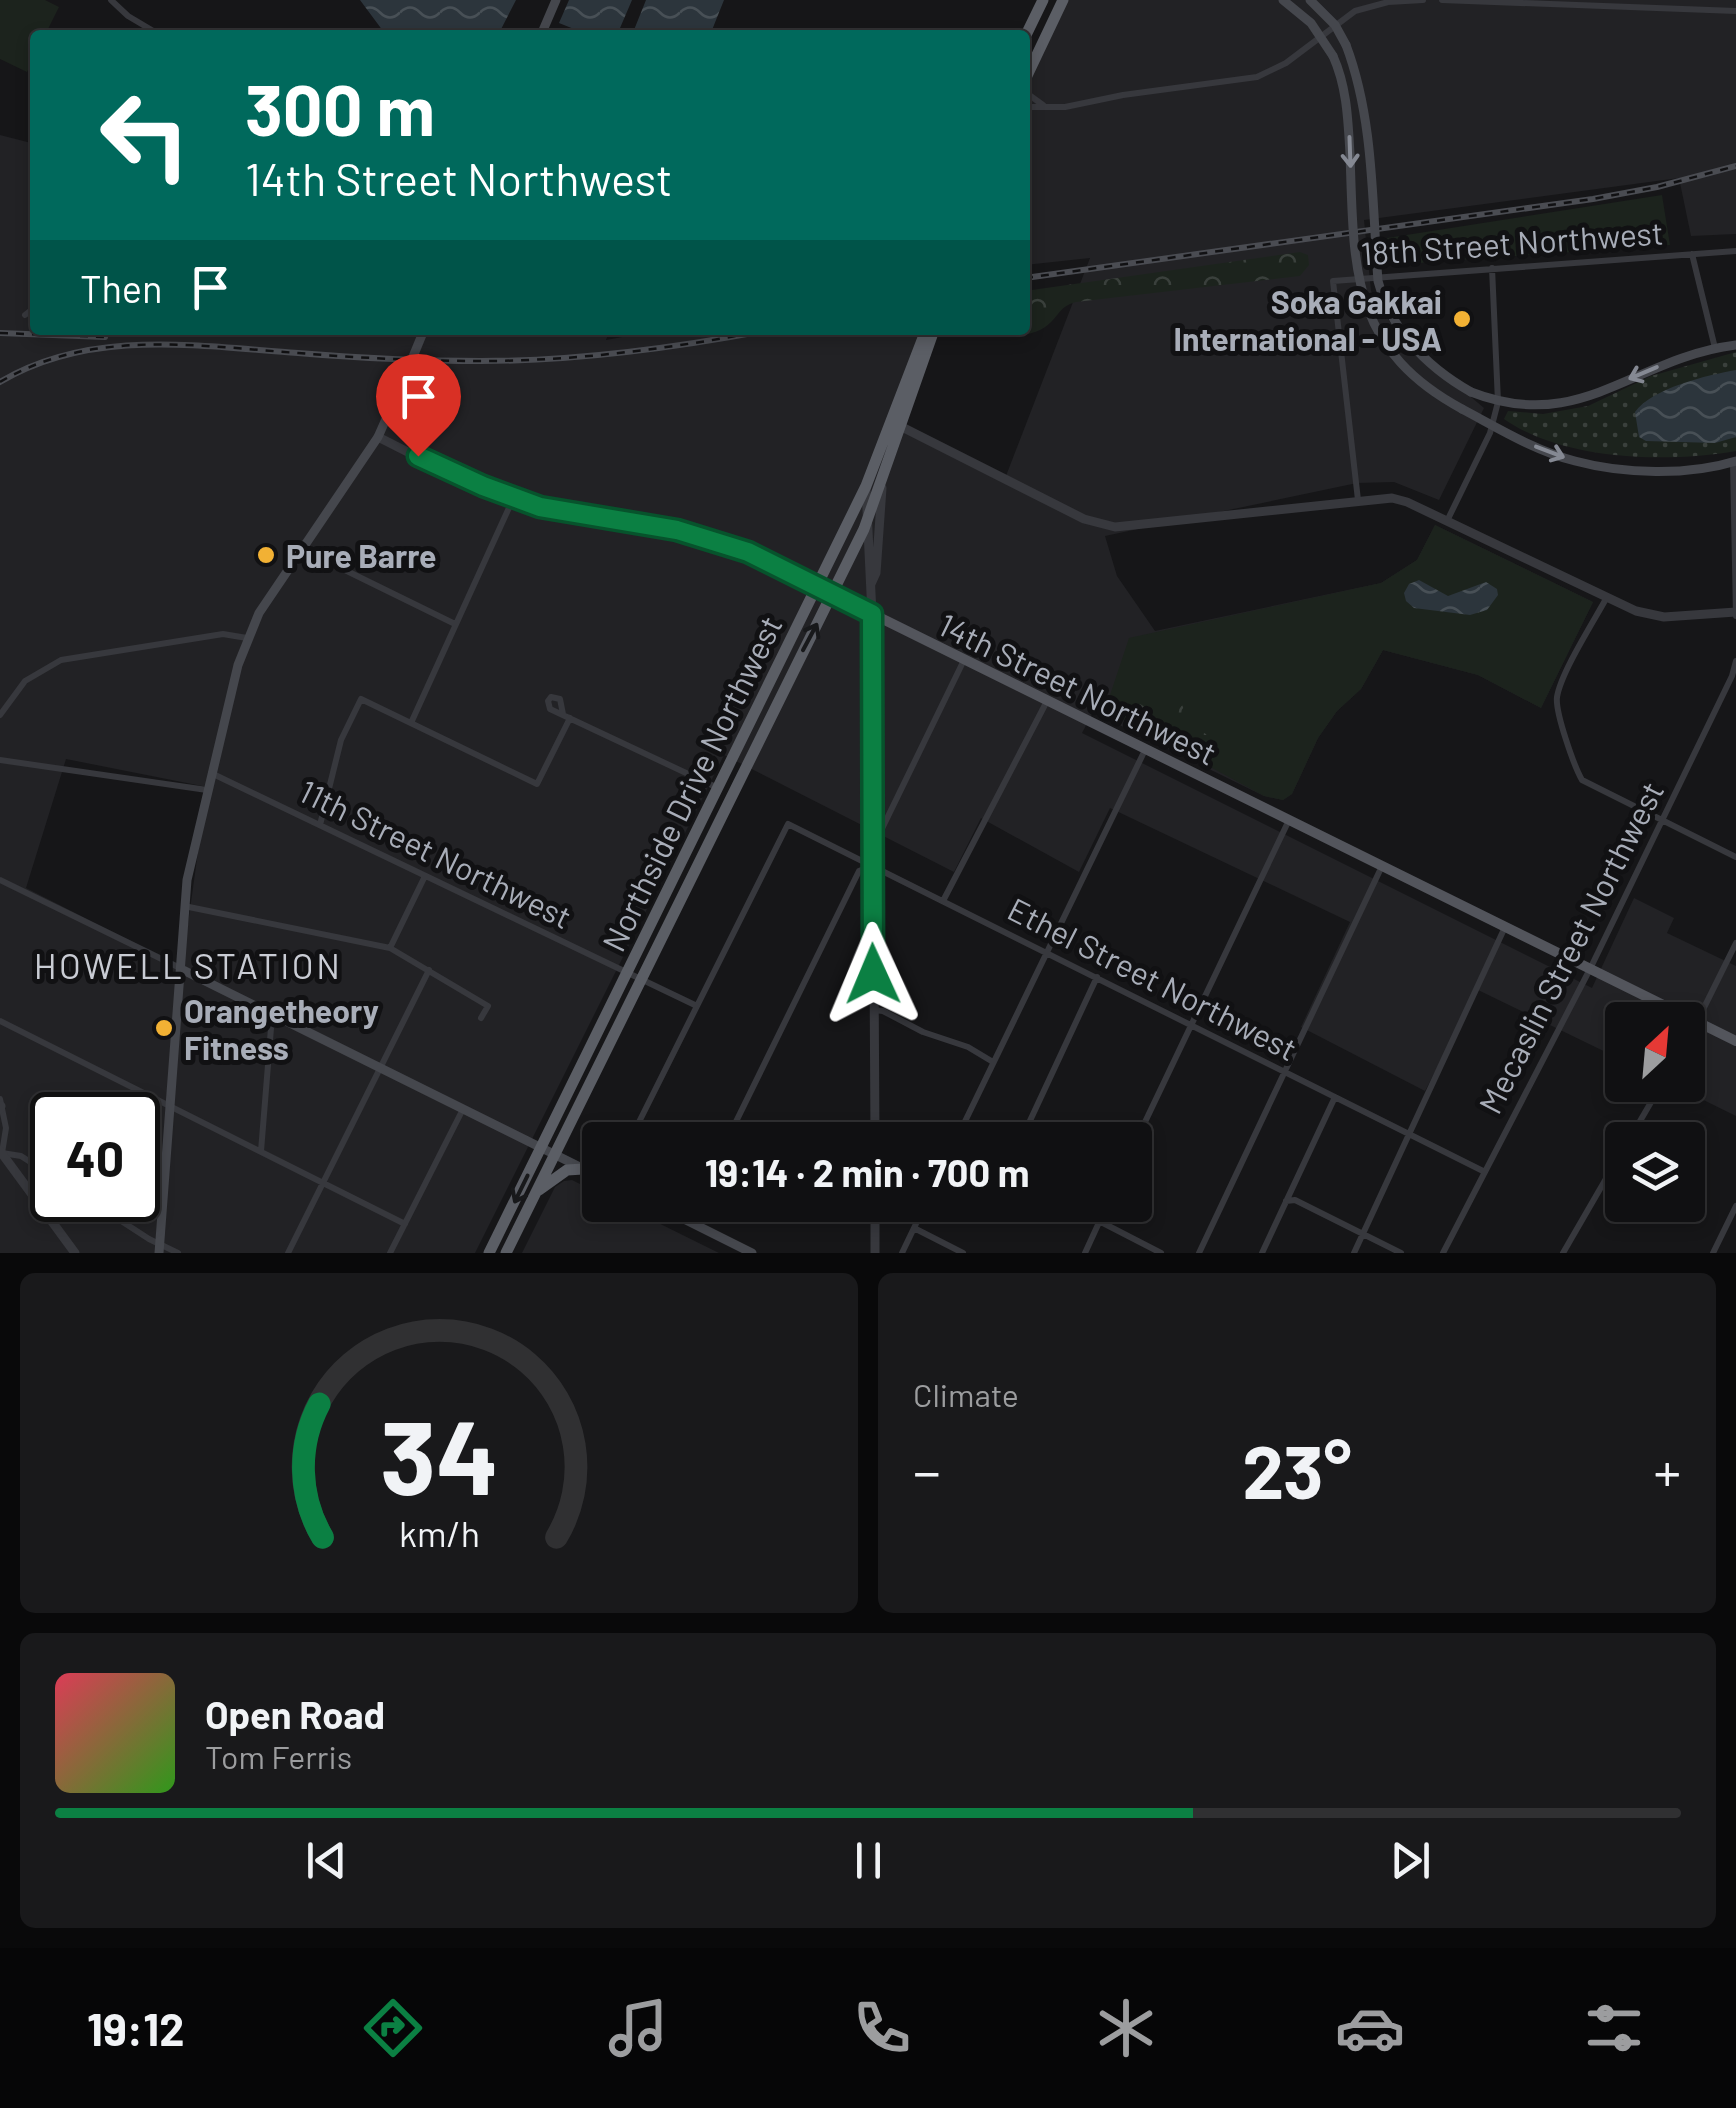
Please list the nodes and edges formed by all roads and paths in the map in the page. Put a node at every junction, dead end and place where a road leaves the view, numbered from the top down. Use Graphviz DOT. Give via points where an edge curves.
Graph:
graph roads {
  1 [pos="111,0"];
  2 [pos="556,0"];
  3 [pos="1043,0"];
  4 [pos="1063,0"];
  5 [pos="1283,0"];
  6 [pos="1310,0"];
  7 [pos="1423,0"];
  8 [pos="1442,0"];
  9 [pos="1736,11"];
  10 [pos="1334,25"];
  11 [pos="152,30"];
  12 [pos="543,30"];
  13 [pos="1028,30"];
  14 [pos="1320,36"];
  15 [pos="1030,69"];
  16 [pos="1030,95"];
  17 [pos="1030,107"];
  18 [pos="1048,108"];
  19 [pos="1736,250"];
  20 [pos="1692,254"];
  21 [pos="1492,268"];
  22 [pos="30,312"];
  23 [pos="25,315"];
  24 [pos="422,335"];
  25 [pos="924,335"];
  26 [pos="932,335"];
  27 [pos="1736,345"];
  28 [pos="1714,348"];
  29 [pos="1498,402"];
  30 [pos="1492,425"];
  31 [pos="902,427"];
  32 [pos="378,437"];
  33 [pos="1735,462"];
  34 [pos="882,482"];
  35 [pos="866,486"];
  36 [pos="513,499"];
  37 [pos="1358,500"];
  38 [pos="870,516"];
  39 [pos="1447,521"];
  40 [pos="302,548"];
  41 [pos="871,584"];
  42 [pos="818,587"];
  43 [pos="832,594"];
  44 [pos="1608,597"];
  45 [pos="872,614"];
  46 [pos="1736,614"];
  47 [pos="455,624"];
  48 [pos="247,638"];
  49 [pos="964,660"];
  50 [pos="1736,661"];
  51 [pos="1734,677"];
  52 [pos="1047,701"];
  53 [pos="0,715"];
  54 [pos="412,723"];
  55 [pos="1145,750"];
  56 [pos="0,760"];
  57 [pos="211,772"];
  58 [pos="719,789"];
  59 [pos="206,790"];
  60 [pos="1289,820"];
  61 [pos="1662,820"];
  62 [pos="320,825"];
  63 [pos="873,846"];
  64 [pos="1736,857"];
  65 [pos="696,865"];
  66 [pos="871,866"];
  67 [pos="1382,866"];
  68 [pos="425,876"];
  69 [pos="0,880"];
  70 [pos="943,902"];
  71 [pos="184,906"];
  72 [pos="1505,927"];
  73 [pos="1736,942"];
  74 [pos="390,948"];
  75 [pos="1047,952"];
  76 [pos="181,969"];
  77 [pos="1590,969"];
  78 [pos="429,970"];
  79 [pos="634,975"];
  80 [pos="1096,977"];
  81 [pos="1657,1002"];
  82 [pos="697,1006"];
  83 [pos="1705,1006"];
  84 [pos="874,1010"];
  85 [pos="275,1016"];
  86 [pos="481,1018"];
  87 [pos="0,1021"];
  88 [pos="1190,1023"];
  89 [pos="1705,1026"];
  90 [pos="1736,1041"];
  91 [pos="993,1062"];
  92 [pos="380,1068"];
  93 [pos="1283,1070"];
  94 [pos="1335,1097"];
  95 [pos="0,1104"];
  96 [pos="171,1106"];
  97 [pos="463,1109"];
  98 [pos="639,1122"];
  99 [pos="736,1122"];
  100 [pos="875,1122"];
  101 [pos="965,1122"];
  102 [pos="1029,1122"];
  103 [pos="1145,1122"];
  104 [pos="1410,1134"];
  105 [pos="261,1151"];
  106 [pos="548,1151"];
  107 [pos="1,1152"];
  108 [pos="30,1162"];
  109 [pos="582,1168"];
  110 [pos="582,1169"];
  111 [pos="1485,1172"];
  112 [pos="1605,1180"];
  113 [pos="324,1182"];
  114 [pos="536,1192"];
  115 [pos="1286,1201"];
  116 [pos="1736,1206"];
  117 [pos="120,1222"];
  118 [pos="691,1222"];
  119 [pos="875,1222"];
  120 [pos="917,1222"];
  121 [pos="1099,1222"];
  122 [pos="1101,1222"];
  123 [pos="405,1224"];
  124 [pos="914,1228"];
  125 [pos="1364,1234"];
  126 [pos="159,1249"];
  127 [pos="75,1253"];
  128 [pos="178,1253"];
  129 [pos="288,1253"];
  130 [pos="390,1253"];
  131 [pos="489,1253"];
  132 [pos="506,1253"];
  133 [pos="752,1253"];
  134 [pos="876,1253"];
  135 [pos="902,1253"];
  136 [pos="963,1253"];
  137 [pos="1085,1253"];
  138 [pos="1161,1253"];
  139 [pos="1199,1253"];
  140 [pos="1262,1253"];
  141 [pos="1354,1253"];
  142 [pos="1402,1253"];
  143 [pos="1443,1253"];
  144 [pos="1563,1253"];
  145 [pos="1712,1253"];
  1 -- 11 [label="street"];
  2 -- 12 [label="main road"];
  3 -- 13 [label="highway"];
  4 -- 15 [label="highway"];
  5 -- 14 [label="main road"];
  6 -- 10 [label="main road"];
  7 -- 10 [label="street" via="1375,4"];
  8 -- 9 [label="street"];
  10 -- 14 [label="street"];
  10 -- 29 [label="main road, bridge" via="1358,79 1382,296 1424,359"];
  14 -- 18 [label="street" via="1257,76"];
  14 -- 30 [label="main road, one-way, bridge" via="1344,90 1354,256 1364,302 1410,372"];
  16 -- 18 [label="street"];
  17 -- 18 [label="street"];
  19 -- 20 [label="street, 18th Street Northwest"];
  20 -- 21 [label="street, 18th Street Northwest"];
  20 -- 28 [label="street"];
  21 -- 29 [label="street"];
  21 -- 37 [label="street, 18th Street Northwest" via="1333,281"];
  22 -- 23 [label="street"];
  24 -- 32 [label="main road, bridge"];
  25 -- 35 [label="highway, Northside Drive Northwest"];
  26 -- 31 [label="highway, Northside Drive Northwest"];
  27 -- 28 [label="main road"];
  28 -- 29 [label="main road, one-way" via="1575,402 1536,408"];
  29 -- 30 [label="street"];
  30 -- 33 [label="main road, one-way" via="1576,462 1650,471"];
  30 -- 39 [label="street"];
  31 -- 34 [label="highway, Northside Drive Northwest"];
  31 -- 37 [label="street" via="1084,519 1115,527"];
  32 -- 36 [label="street, 14th Street Northwest"];
  32 -- 40 [label="main road"];
  33 -- 46 [label="street"];
  34 -- 38 [label="highway, Northside Drive Northwest"];
  34 -- 41 [label="street"];
  35 -- 38 [label="street"];
  35 -- 42 [label="highway, Northside Drive Northwest"];
  36 -- 42 [label="street, 14th Street Northwest" via="700,536"];
  36 -- 47 [label="street"];
  37 -- 39 [label="street" via="1392,498"];
  38 -- 41 [label="street"];
  38 -- 43 [label="highway, Northside Drive Northwest"];
  39 -- 44 [label="street"];
  40 -- 47 [label="street"];
  40 -- 48 [label="main road"];
  41 -- 45 [label="street"];
  42 -- 43 [label="main road, 14th Street Northwest"];
  42 -- 58 [label="highway, Northside Drive Northwest"];
  43 -- 45 [label="main road, 14th Street Northwest"];
  65 -- 43 [label="highway, Northside Drive Northwest, one-way"];
  44 -- 46 [label="street" via="1664,616"];
  44 -- 61 [label="street" via="1556,699 1582,780"];
  45 -- 49 [label="main road, 14th Street Northwest"];
  45 -- 63 [label="street"];
  47 -- 54 [label="street"];
  48 -- 53 [label="street" via="223,634 61,660 25,682"];
  48 -- 57 [label="main road"];
  49 -- 52 [label="main road, 14th Street Northwest"];
  49 -- 63 [label="street"];
  50 -- 51 [label="street, Mecaslin Street Northwest"];
  51 -- 61 [label="street, Mecaslin Street Northwest"];
  52 -- 55 [label="main road, 14th Street Northwest"];
  52 -- 70 [label="street"];
  54 -- 58 [label="street" via="537,784 566,716"];
  54 -- 62 [label="street" via="361,698 341,740"];
  55 -- 60 [label="main road, 14th Street Northwest"];
  55 -- 75 [label="street"];
  56 -- 59 [label="street"];
  57 -- 59 [label="main road"];
  57 -- 62 [label="street, 11th Street Northwest"];
  58 -- 65 [label="highway"];
  58 -- 79 [label="highway, Northside Drive Northwest"];
  59 -- 71 [label="main road"];
  60 -- 67 [label="main road, 14th Street Northwest"];
  60 -- 88 [label="street"];
  61 -- 64 [label="street"];
  61 -- 77 [label="street, Mecaslin Street Northwest"];
  62 -- 68 [label="street, 11th Street Northwest"];
  63 -- 66 [label="street"];
  65 -- 79 [label="highway, Northside Drive Northwest"];
  66 -- 70 [label="street, Ethel Street Northwest"];
  66 -- 82 [label="street, Ethel Street Northwest" via="788,824"];
  66 -- 84 [label="street"];
  66 -- 99 [label="street" via="859,871"];
  67 -- 72 [label="main road, 14th Street Northwest"];
  67 -- 93 [label="street"];
  68 -- 74 [label="street"];
  68 -- 79 [label="street, 11th Street Northwest"];
  69 -- 76 [label="street"];
  70 -- 75 [label="street, Ethel Street Northwest"];
  71 -- 74 [label="street"];
  71 -- 76 [label="main road"];
  72 -- 77 [label="main road, 14th Street Northwest"];
  72 -- 104 [label="street"];
  73 -- 83 [label="street"];
  74 -- 78 [label="street"];
  75 -- 80 [label="street, Ethel Street Northwest"];
  75 -- 91 [label="street"];
  76 -- 85 [label="main road"];
  76 -- 96 [label="main road"];
  77 -- 81 [label="main road, 14th Street Northwest"];
  77 -- 111 [label="street, Mecaslin Street Northwest"];
  78 -- 86 [label="street" via="488,1006"];
  78 -- 92 [label="street"];
  79 -- 82 [label="street, 11th Street Northwest"];
  79 -- 106 [label="highway, Northside Drive Northwest"];
  80 -- 88 [label="street, Ethel Street Northwest"];
  80 -- 102 [label="street"];
  82 -- 98 [label="street"];
  84 -- 91 [label="street"];
  84 -- 100 [label="street"];
  85 -- 92 [label="main road"];
  85 -- 105 [label="street"];
  87 -- 96 [label="street"];
  88 -- 93 [label="street, Ethel Street Northwest"];
  88 -- 103 [label="street"];
  89 -- 90 [label="main road, 14th Street Northwest"];
  91 -- 101 [label="street"];
  92 -- 97 [label="main road"];
  92 -- 113 [label="street"];
  93 -- 94 [label="street, Ethel Street Northwest"];
  93 -- 139 [label="street"];
  94 -- 104 [label="street, Ethel Street Northwest"];
  94 -- 115 [label="street"];
  95 -- 107 [label="street" via="6,1141"];
  96 -- 105 [label="street"];
  96 -- 126 [label="main road"];
  97 -- 106 [label="main road"];
  97 -- 123 [label="street"];
  104 -- 111 [label="street, Ethel Street Northwest"];
  104 -- 125 [label="street"];
  105 -- 113 [label="street"];
  106 -- 109 [label="main road"];
  106 -- 114 [label="highway, Northside Drive Northwest"];
  106 -- 131 [label="highway, Northside Drive Northwest, one-way"];
  107 -- 108 [label="street"];
  107 -- 127 [label="street"];
  110 -- 114 [label="highway" via="567,1170"];
  111 -- 143 [label="street, Mecaslin Street Northwest"];
  112 -- 144 [label="street"];
  113 -- 123 [label="street"];
  113 -- 129 [label="street"];
  114 -- 132 [label="highway, Northside Drive Northwest"];
  115 -- 125 [label="street"];
  115 -- 140 [label="street"];
  116 -- 145 [label="street"];
  117 -- 126 [label="street"];
  118 -- 133 [label="main road"];
  119 -- 134 [label="street"];
  120 -- 124 [label="street"];
  121 -- 137 [label="street"];
  122 -- 138 [label="street"];
  123 -- 130 [label="street"];
  124 -- 135 [label="street"];
  124 -- 136 [label="street"];
  125 -- 141 [label="street"];
  125 -- 142 [label="street"];
  126 -- 128 [label="street"];
}
